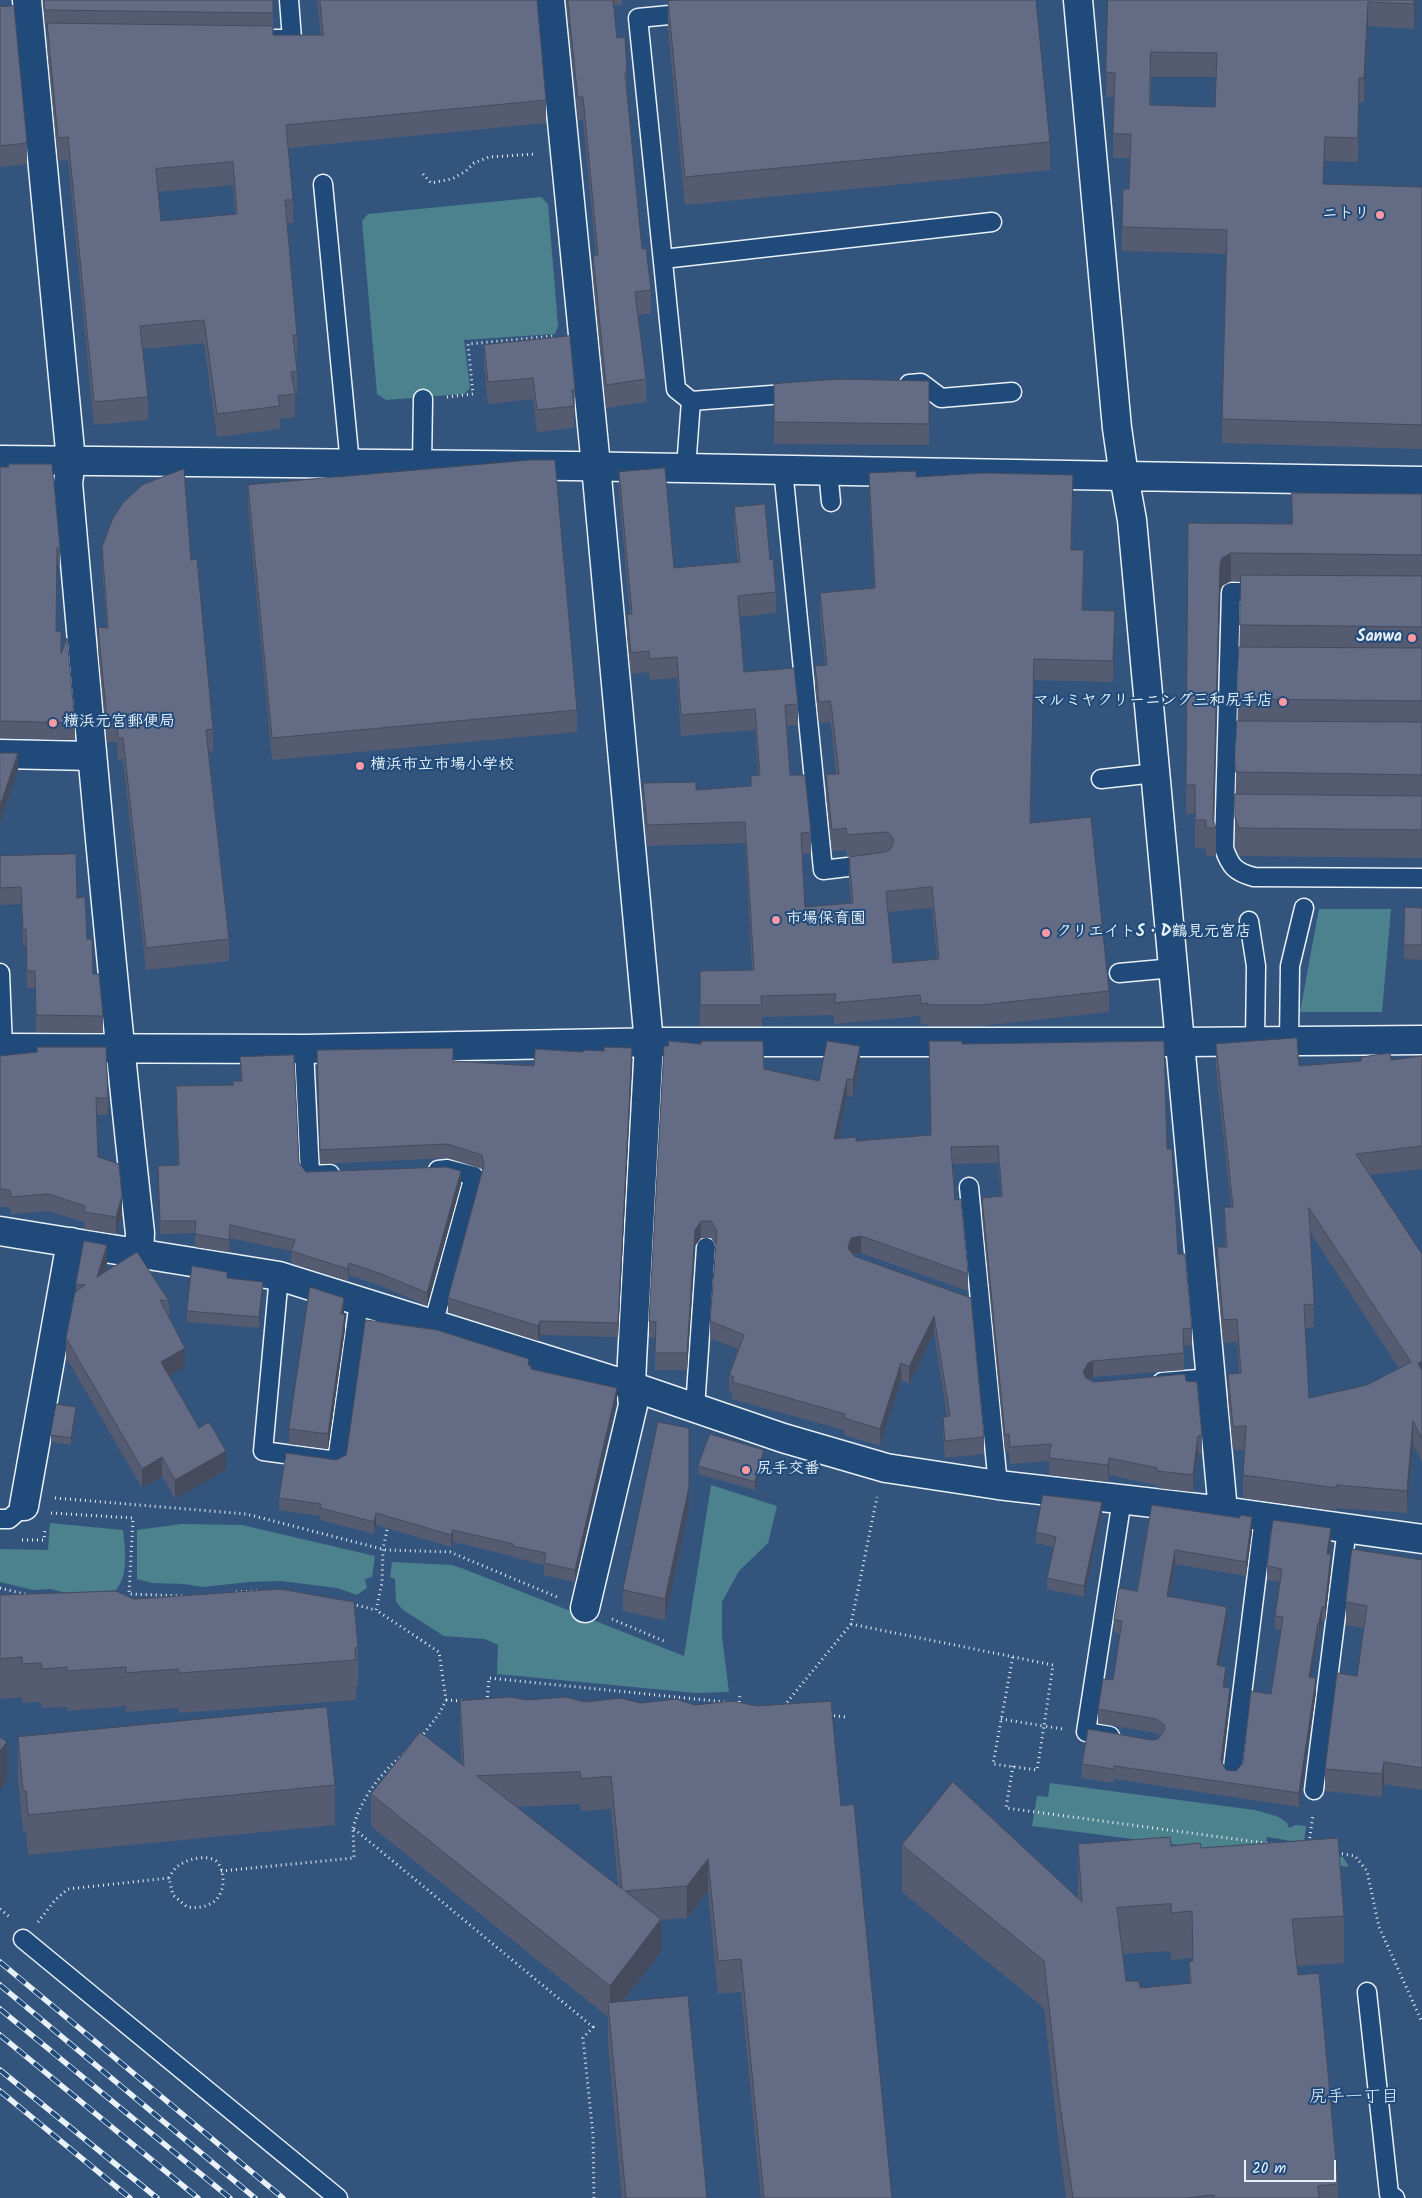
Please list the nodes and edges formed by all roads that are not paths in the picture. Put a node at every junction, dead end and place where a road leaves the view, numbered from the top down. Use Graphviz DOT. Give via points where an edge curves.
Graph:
graph roads {
  1 [pos="27,0"];
  2 [pos="290,0"];
  3 [pos="550,0"];
  4 [pos="1078,0"];
  5 [pos="704,12"];
  6 [pos="254,38"];
  7 [pos="323,184"];
  8 [pos="992,222"];
  9 [pos="663,259"];
  10 [pos="892,385"];
  11 [pos="815,391"];
  12 [pos="1012,392"];
  13 [pos="423,399"];
  14 [pos="691,401"];
  15 [pos="0,460"];
  16 [pos="71,461"];
  17 [pos="350,464"];
  18 [pos="422,465"];
  19 [pos="596,466"];
  20 [pos="686,468"];
  21 [pos="783,470"];
  22 [pos="828,470"];
  23 [pos="1124,476"];
  24 [pos="1422,481"];
  25 [pos="831,502"];
  26 [pos="1281,592"];
  27 [pos="1229,664"];
  28 [pos="1248,664"];
  29 [pos="1227,738"];
  30 [pos="1246,738"];
  31 [pos="0,754"];
  32 [pos="92,756"];
  33 [pos="1155,774"];
  34 [pos="1101,779"];
  35 [pos="1226,811"];
  36 [pos="1244,811"];
  37 [pos="883,863"];
  38 [pos="1422,878"];
  39 [pos="1304,908"];
  40 [pos="1249,922"];
  41 [pos="1173,968"];
  42 [pos="0,973"];
  43 [pos="1119,973"];
  44 [pos="1422,1040"];
  45 [pos="1289,1041"];
  46 [pos="1180,1042"];
  47 [pos="1256,1042"];
  48 [pos="649,1043"];
  49 [pos="1,1048"];
  50 [pos="120,1048"];
  51 [pos="304,1048"];
  52 [pos="418,1170"];
  53 [pos="349,1174"];
  54 [pos="969,1187"];
  55 [pos="0,1231"];
  56 [pos="71,1242"];
  57 [pos="706,1247"];
  58 [pos="139,1254"];
  59 [pos="279,1276"];
  60 [pos="963,1301"];
  61 [pos="359,1302"];
  62 [pos="981,1308"];
  63 [pos="433,1325"];
  64 [pos="1211,1378"];
  65 [pos="1143,1384"];
  66 [pos="631,1386"];
  67 [pos="695,1408"];
  68 [pos="998,1485"];
  69 [pos="1122,1499"];
  70 [pos="32,1506"];
  71 [pos="1223,1511"];
  72 [pos="1264,1517"];
  73 [pos="0,1519"];
  74 [pos="1347,1528"];
  75 [pos="1422,1539"];
  76 [pos="585,1608"];
  77 [pos="1125,1738"];
  78 [pos="1232,1775"];
  79 [pos="1314,1790"];
  80 [pos="23,1939"];
  81 [pos="1367,1992"];
  82 [pos="338,2198"];
  83 [pos="1395,2198"];
  1 -- 16 [label="street" via="40,35"];
  2 -- 6 [label="lane" via="292,39"];
  3 -- 19 [label="street"];
  4 -- 23 [label="street"];
  5 -- 9 [label="lane" via="638,18"];
  7 -- 17 [label="lane"];
  8 -- 9 [label="lane"];
  9 -- 14 [label="lane" via="676,389"];
  10 -- 12 [label="lane" via="921,383 941,398"];
  11 -- 14 [label="lane"];
  13 -- 18 [label="lane"];
  14 -- 20 [label="lane"];
  15 -- 16 [label="street"];
  16 -- 17 [label="street"];
  16 -- 32 [label="street" via="68,483"];
  17 -- 18 [label="street"];
  18 -- 19 [label="street"];
  19 -- 20 [label="street"];
  19 -- 48 [label="street"];
  20 -- 21 [label="street"];
  21 -- 22 [label="street"];
  21 -- 37 [label="lane" via="822,870"];
  22 -- 23 [label="street"];
  22 -- 25 [label="lane"];
  23 -- 24 [label="street"];
  23 -- 33 [label="street" via="1132,520"];
  26 -- 27 [label="lane" via="1231,592"];
  27 -- 28 [label="lane"];
  27 -- 29 [label="lane"];
  29 -- 30 [label="lane"];
  29 -- 35 [label="lane"];
  31 -- 32 [label="street"];
  32 -- 50 [label="street"];
  33 -- 34 [label="lane"];
  33 -- 41 [label="street"];
  35 -- 36 [label="lane"];
  35 -- 38 [label="lane" via="1224,848 1229,863 1241,873 1254,877"];
  39 -- 45 [label="lane" via="1290,966"];
  40 -- 47 [label="lane" via="1256,966"];
  41 -- 43 [label="lane"];
  41 -- 46 [label="street"];
  42 -- 49 [label="lane"];
  44 -- 45 [label="street"];
  45 -- 47 [label="street"];
  46 -- 47 [label="street"];
  46 -- 48 [label="street"];
  46 -- 64 [label="street"];
  48 -- 51 [label="street"];
  48 -- 66 [label="street"];
  49 -- 50 [label="street"];
  50 -- 51 [label="street"];
  50 -- 58 [label="street" via="140,1233"];
  51 -- 53 [label="lane" via="310,1175"];
  52 -- 63 [label="lane" via="447,1169 474,1176"];
  54 -- 62 [label="lane"];
  55 -- 56 [label="street"];
  56 -- 58 [label="street"];
  56 -- 70 [label="street"];
  57 -- 67 [label="lane"];
  58 -- 59 [label="street"];
  59 -- 61 [label="street"];
  59 -- 61 [label="lane" via="263,1451 337,1460"];
  60 -- 62 [label="lane"];
  61 -- 63 [label="street"];
  62 -- 68 [label="lane"];
  63 -- 66 [label="street"];
  64 -- 65 [label="lane"];
  64 -- 71 [label="street"];
  66 -- 67 [label="street"];
  66 -- 76 [label="street" via="633,1405"];
  67 -- 68 [label="street" via="886,1468"];
  68 -- 69 [label="street"];
  69 -- 71 [label="street"];
  69 -- 77 [label="lane" via="1086,1732"];
  70 -- 73 [label="lane"];
  71 -- 72 [label="street"];
  72 -- 74 [label="street"];
  72 -- 78 [label="lane"];
  74 -- 75 [label="street"];
  74 -- 79 [label="lane"];
  80 -- 82 [label="lane"];
  81 -- 83 [label="lane" via="1388,2194"];
}
